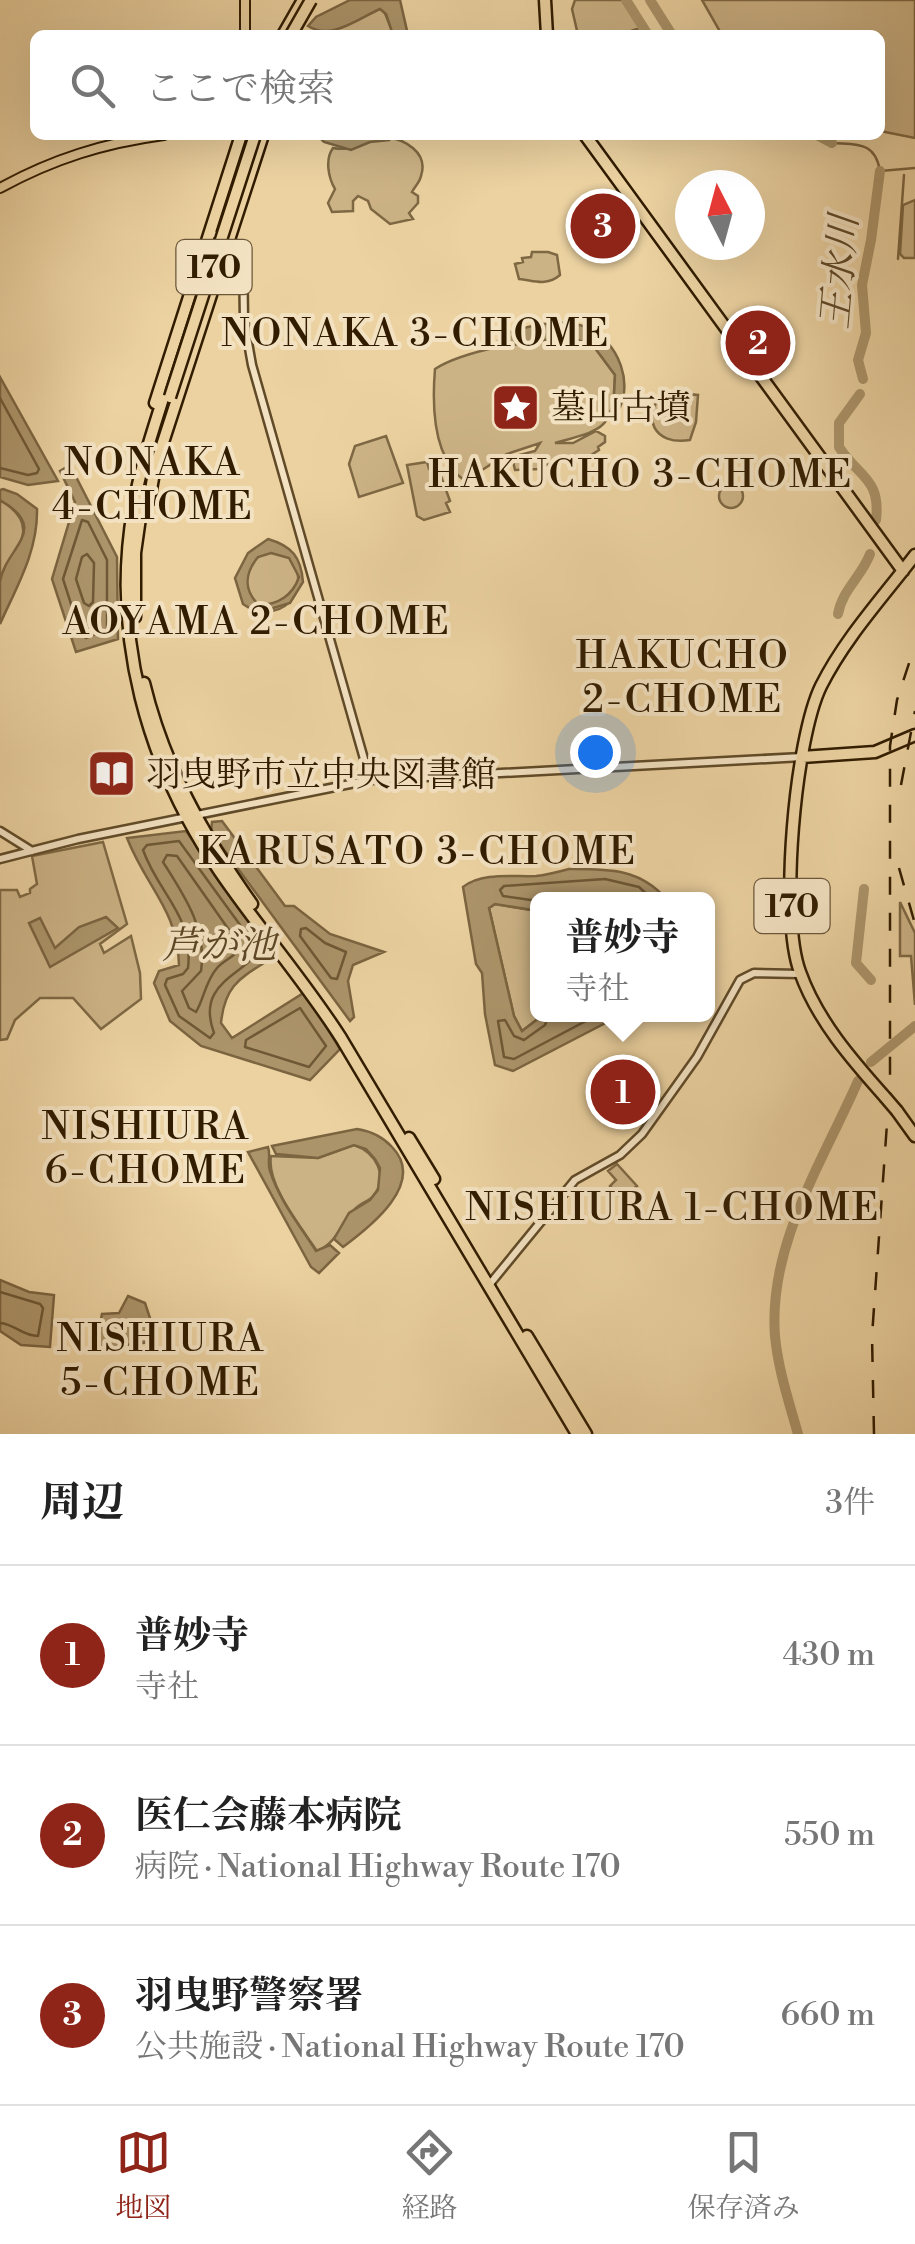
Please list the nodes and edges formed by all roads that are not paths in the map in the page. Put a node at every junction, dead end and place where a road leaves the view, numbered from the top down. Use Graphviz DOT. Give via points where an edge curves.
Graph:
graph roads {
  1 [pos="245,0"];
  2 [pos="299,0"];
  3 [pos="315,0"];
  4 [pos="545,0"];
  5 [pos="244,30"];
  6 [pos="283,30"];
  7 [pos="295,30"];
  8 [pos="546,30"];
  9 [pos="134,140"];
  10 [pos="246,140"];
  11 [pos="246,140"];
  12 [pos="261,140"];
  13 [pos="589,140"];
  14 [pos="0,188"];
  15 [pos="210,233"];
  16 [pos="230,239"];
  17 [pos="167,396"];
  18 [pos="915,556"];
  19 [pos="127,559"];
  20 [pos="134,570"];
  21 [pos="903,571"];
  22 [pos="915,736"];
  23 [pos="802,757"];
  24 [pos="370,780"];
  25 [pos="190,818"];
  26 [pos="0,832"];
  27 [pos="32,851"];
  28 [pos="0,858"];
  29 [pos="800,974"];
  30 [pos="915,1136"];
  31 [pos="491,1282"];
  32 [pos="578,1434"];
  33 [pos="586,1434"];
  1 -- 5 [label="main road"];
  2 -- 6 [label="highway, bridge"];
  3 -- 7 [label="highway, bridge"];
  4 -- 8 [label="highway"];
  9 -- 14 [label="main road" via="92,147"];
  10 -- 15 [label="highway"];
  11 -- 17 [label="highway, 170, bridge"];
  12 -- 16 [label="highway"];
  13 -- 21 [label="highway"];
  15 -- 16 [label="street"];
  15 -- 19 [label="highway" via="135,469"];
  16 -- 20 [label="highway" via="155,468"];
  16 -- 24 [label="street" via="243,253 253,368"];
  17 -- 19 [label="highway, 170" via="134,506"];
  17 -- 20 [label="highway, 170" via="140,507"];
  18 -- 21 [label="highway, 170"];
  19 -- 25 [label="highway, 170" via="136,677 158,758"];
  20 -- 25 [label="highway, 170" via="136,636 152,716"];
  21 -- 23 [label="highway, 170" via="830,670 807,723"];
  22 -- 23 [label="highway" via="875,752"];
  23 -- 24 [label="street"];
  23 -- 29 [label="highway, 170" via="792,888"];
  24 -- 25 [label="street"];
  25 -- 27 [label="street"];
  25 -- 31 [label="highway, 170" via="220,872 329,1012"];
  26 -- 27 [label="street"];
  27 -- 28 [label="street"];
  29 -- 30 [label="highway, 170, bridge" via="825,1022"];
  29 -- 31 [label="street" via="754,973 740,980 642,1134 575,1180"];
  31 -- 32 [label="highway, 170"];
  31 -- 33 [label="highway, 170"];
}
